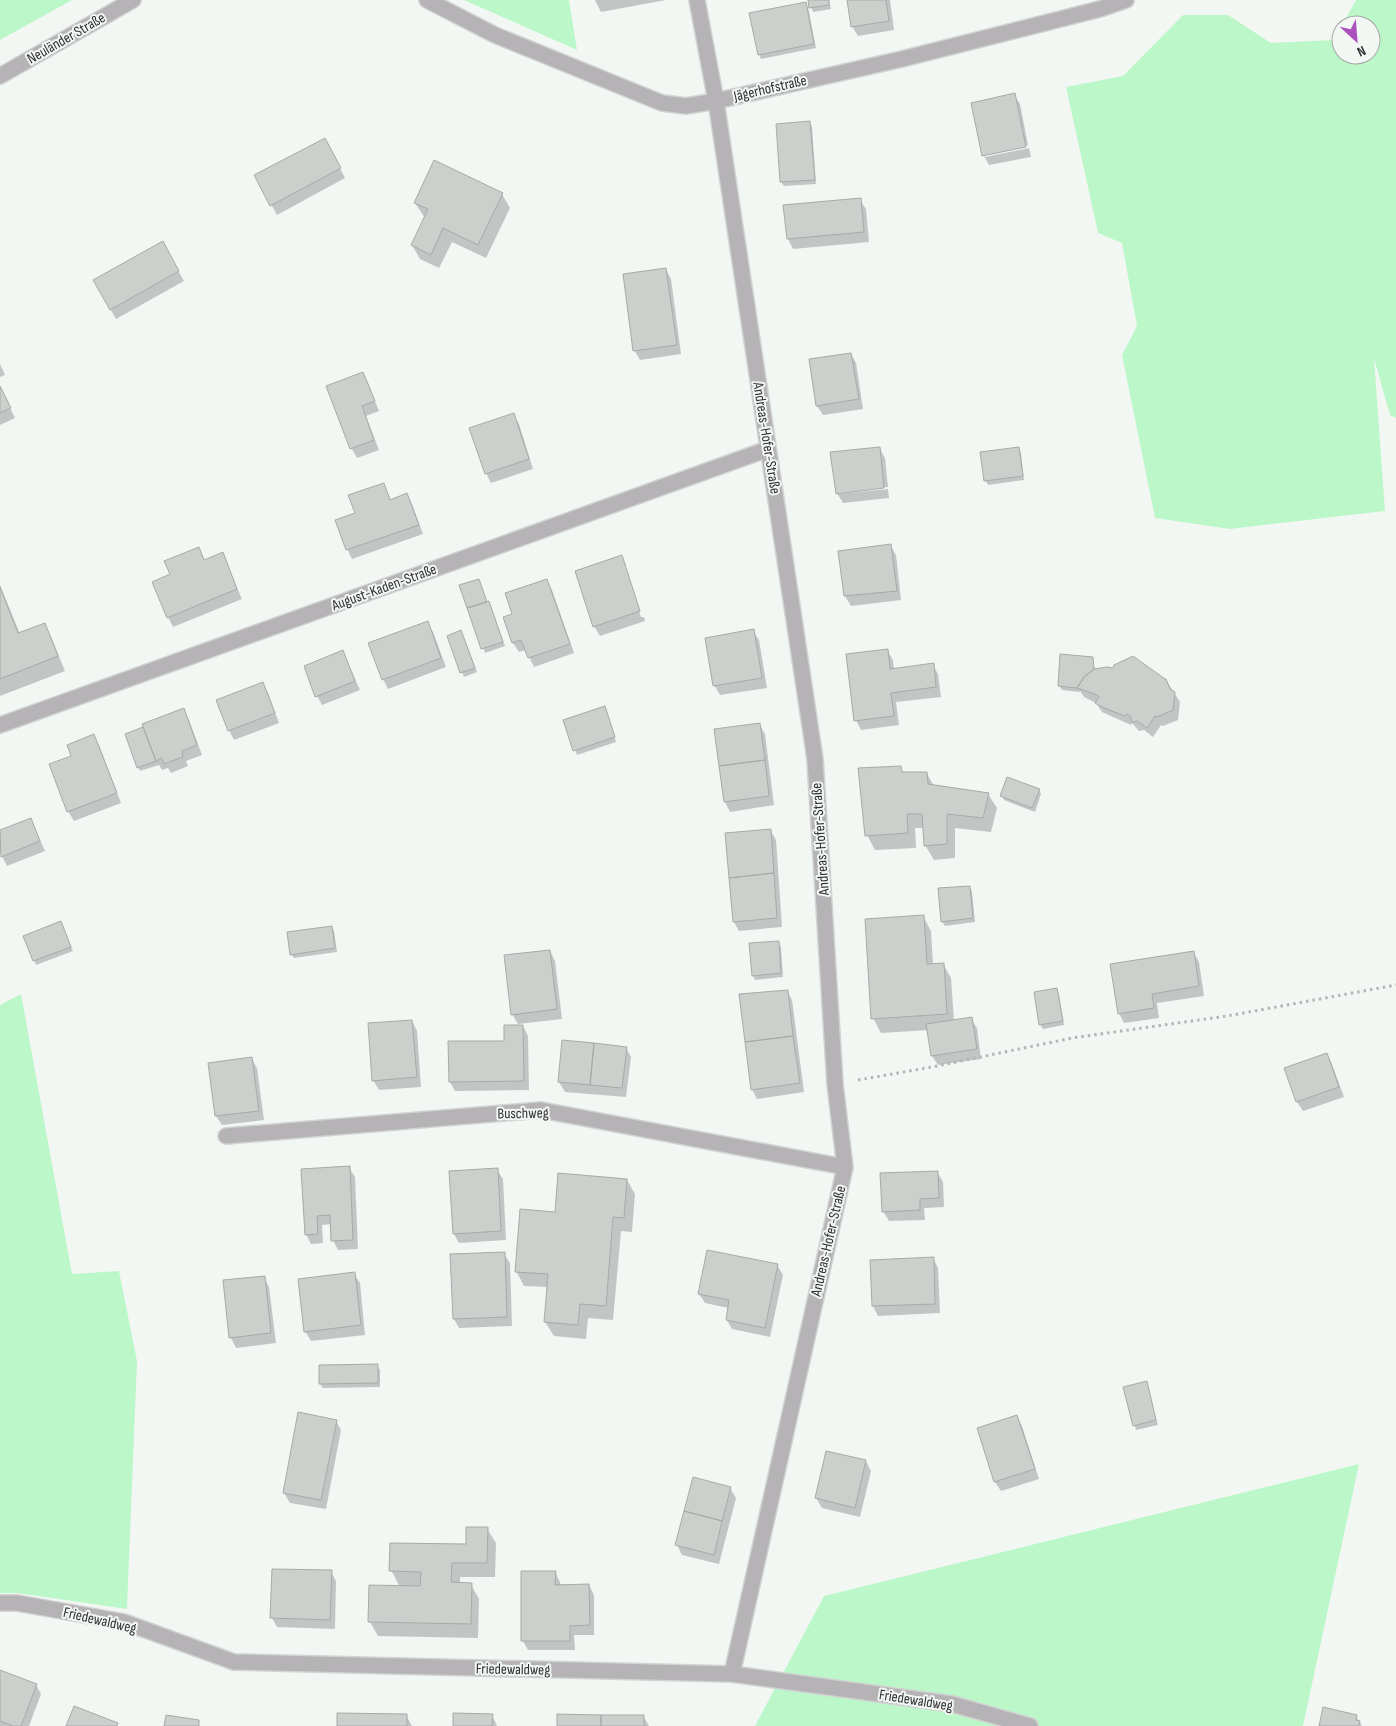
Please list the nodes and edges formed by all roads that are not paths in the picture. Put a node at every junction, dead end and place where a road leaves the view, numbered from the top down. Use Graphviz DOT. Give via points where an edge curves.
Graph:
graph roads {
  1 [pos="133,0"];
  2 [pos="427,0"];
  3 [pos="697,0"];
  4 [pos="1126,0"];
  5 [pos="0,76"];
  6 [pos="716,101"];
  7 [pos="768,449"];
  8 [pos="0,725"];
  9 [pos="226,1136"];
  10 [pos="845,1167"];
  11 [pos="0,1603"];
  12 [pos="732,1674"];
  13 [pos="1030,1726"];
  1 -- 5 [label="street, Neuländer Straße"];
  2 -- 6 [label="street, Jägerhofstraße" via="495,34 662,103 686,106"];
  3 -- 6 [label="street, Andreas-Hofer-Straße"];
  4 -- 6 [label="street, Jägerhofstraße" via="902,59"];
  6 -- 7 [label="street, Andreas-Hofer-Straße"];
  7 -- 8 [label="street, August-Kaden-Straße"];
  7 -- 10 [label="street, Andreas-Hofer-Straße" via="815,759 835,1084"];
  9 -- 10 [label="street, Buschweg" via="541,1110"];
  10 -- 12 [label="street, Andreas-Hofer-Straße"];
  11 -- 12 [label="street, Friedewaldweg" via="17,1603 124,1622 234,1662"];
  12 -- 13 [label="street, Friedewaldweg" via="952,1704"];
}
